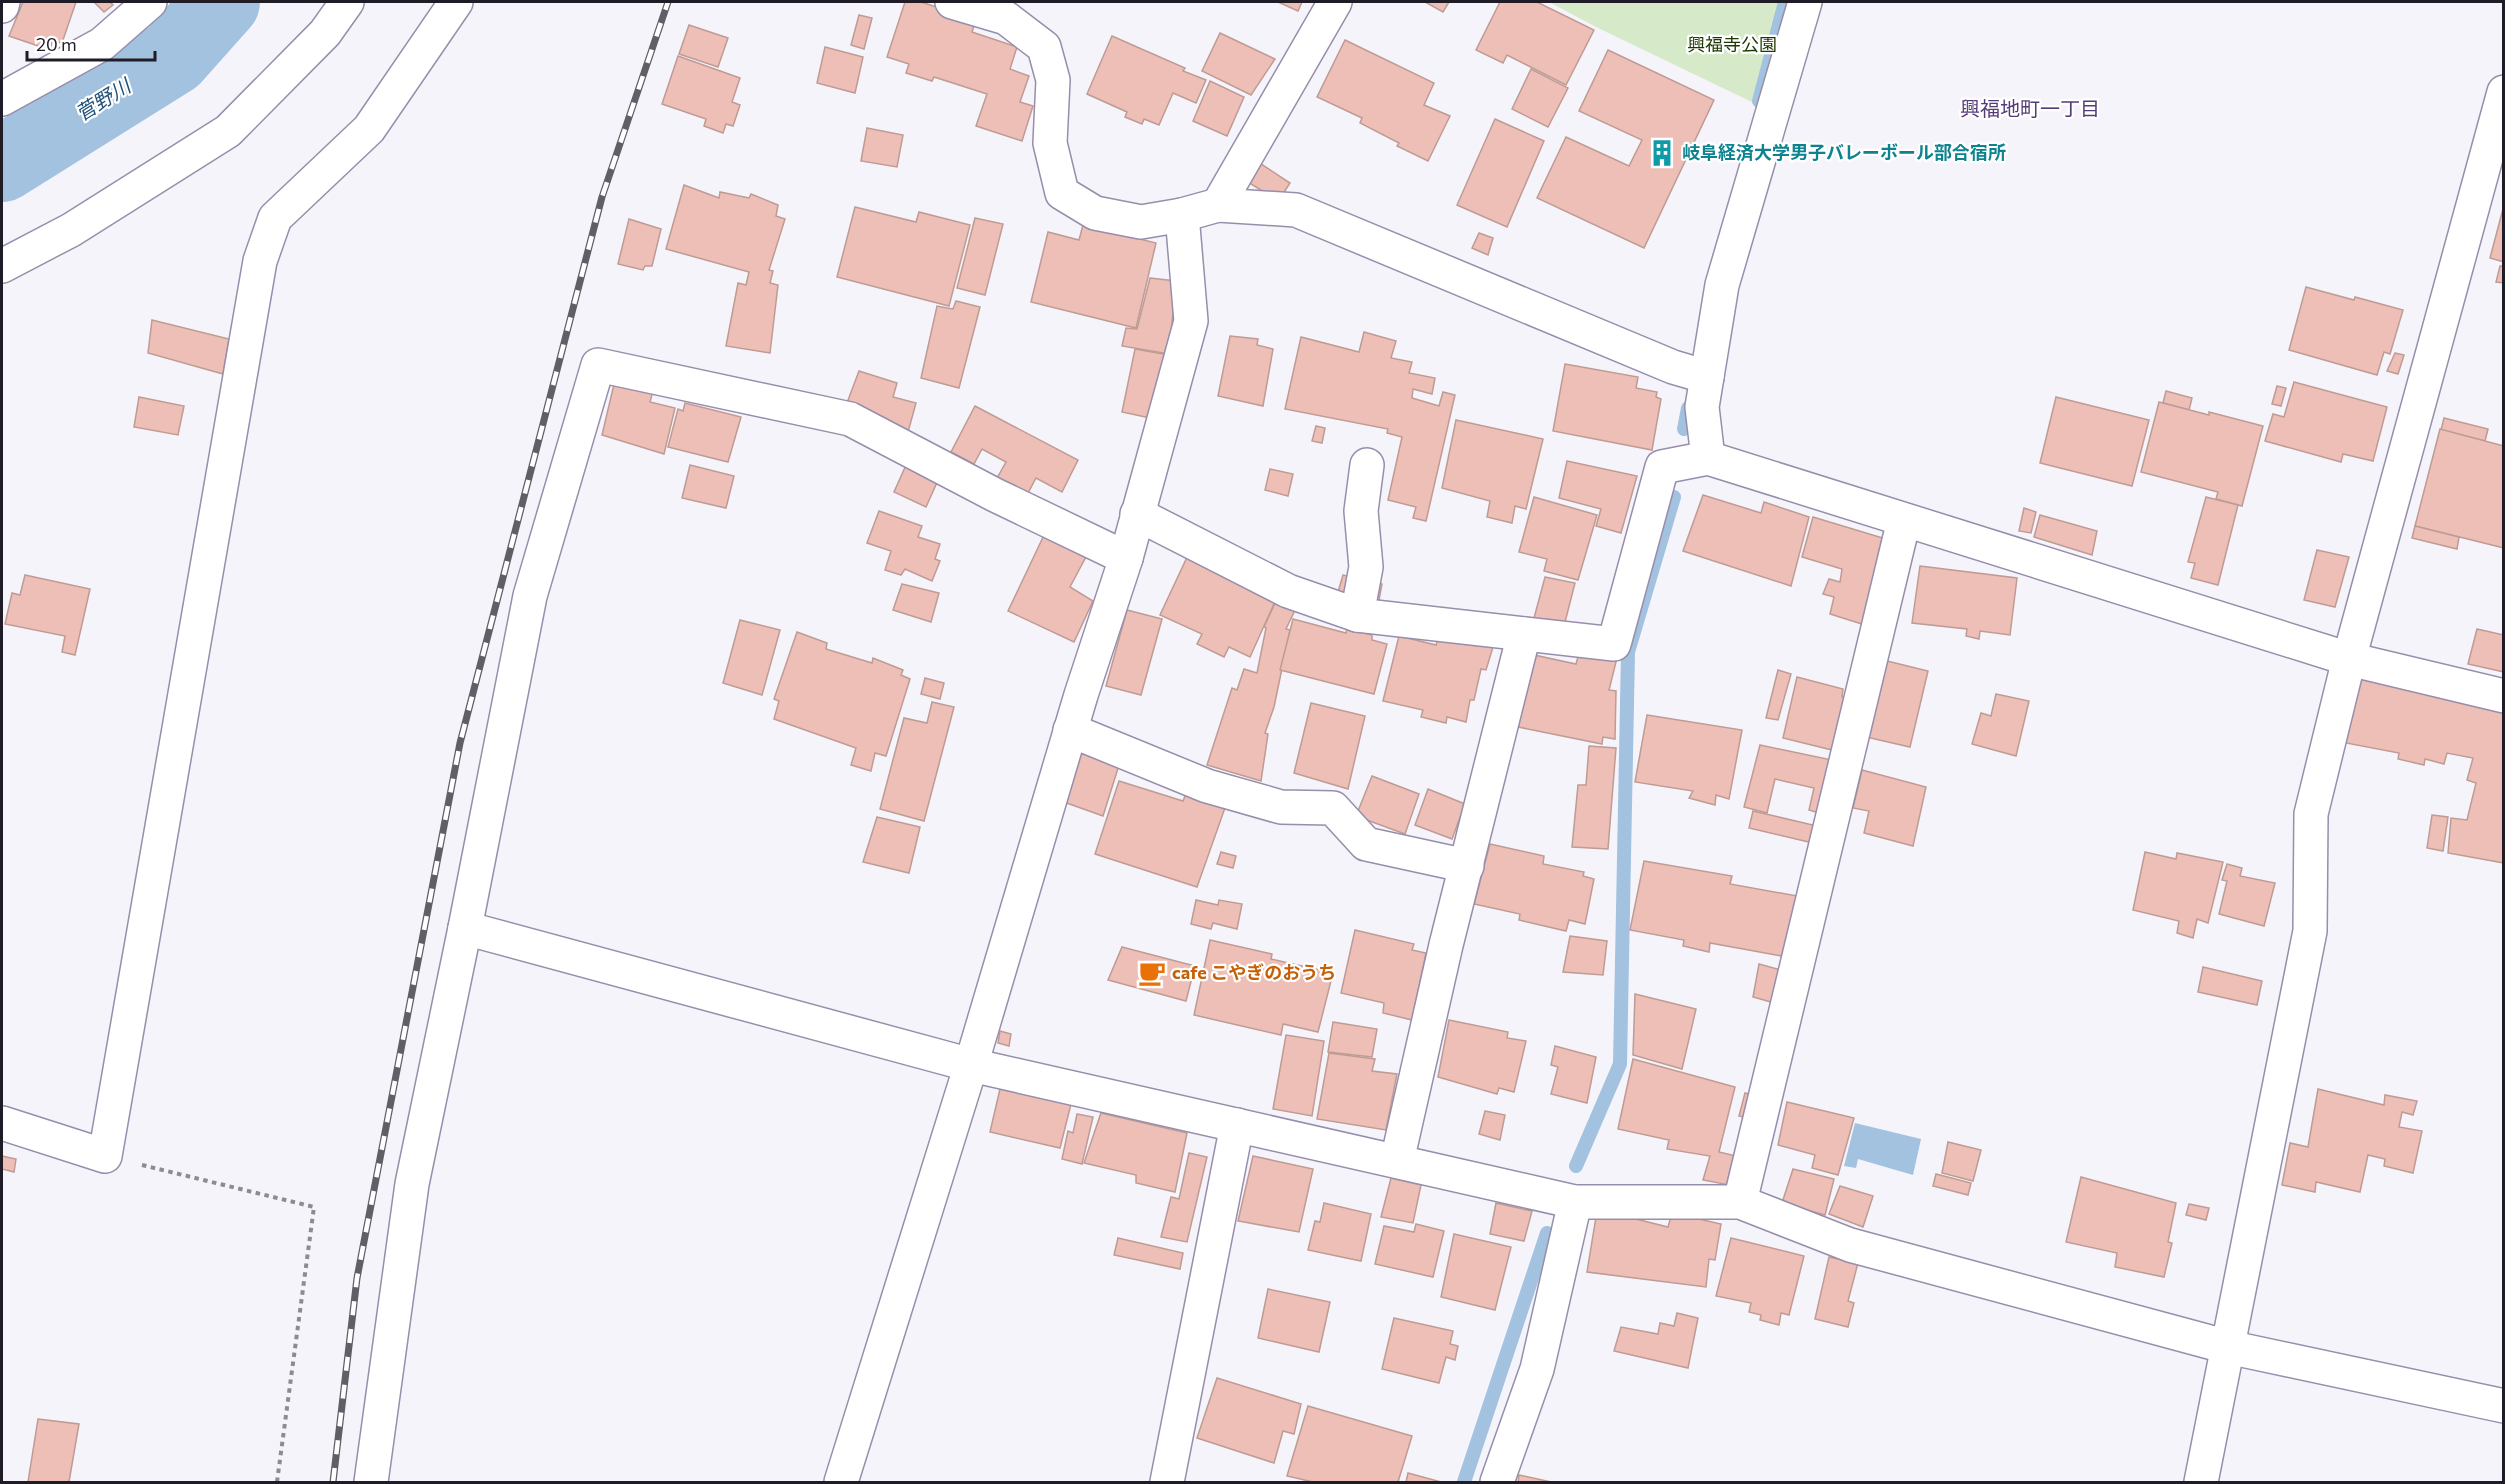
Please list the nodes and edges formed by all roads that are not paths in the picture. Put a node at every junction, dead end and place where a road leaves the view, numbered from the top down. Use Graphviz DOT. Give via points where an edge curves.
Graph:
graph roads {
  1 [pos="3,2"];
  2 [pos="150,2"];
  3 [pos="347,2"];
  4 [pos="456,2"];
  5 [pos="952,2"];
  6 [pos="1335,2"];
  7 [pos="1805,2"];
  8 [pos="2,6"];
  9 [pos="2504,92"];
  10 [pos="2,99"];
  11 [pos="1218,205"];
  12 [pos="1182,215"];
  13 [pos="2,266"];
  14 [pos="1707,377"];
  15 [pos="1708,458"];
  16 [pos="1367,465"];
  17 [pos="1137,514"];
  18 [pos="1904,519"];
  19 [pos="1126,558"];
  20 [pos="1357,615"];
  21 [pos="1524,634"];
  22 [pos="2349,660"];
  23 [pos="2504,696"];
  24 [pos="1070,730"];
  25 [pos="1467,866"];
  26 [pos="465,928"];
  27 [pos="971,1065"];
  28 [pos="2,1123"];
  29 [pos="1238,1125"];
  30 [pos="1397,1161"];
  31 [pos="1575,1202"];
  32 [pos="1740,1202"];
  33 [pos="2228,1347"];
  34 [pos="2504,1406"];
  35 [pos="371,1482"];
  36 [pos="841,1482"];
  37 [pos="1167,1482"];
  38 [pos="1497,1482"];
  39 [pos="2201,1482"];
  1 -- 8 [label="street"];
  2 -- 10 [label="street" via="102,45"];
  3 -- 13 [label="street" via="325,33 228,131 71,230"];
  4 -- 28 [label="street" via="369,129 275,219 260,261 105,1156"];
  5 -- 12 [label="street" via="1006,18 1044,47 1053,80 1050,143 1062,193 1095,213 1141,222"];
  6 -- 11 [label="street"];
  7 -- 14 [label="street" via="1722,285"];
  9 -- 22 [label="street"];
  11 -- 12 [label="street"];
  11 -- 14 [label="street" via="1296,210"];
  12 -- 17 [label="street" via="1191,321"];
  14 -- 15 [label="street" via="1702,407"];
  15 -- 18 [label="street"];
  15 -- 21 [label="street" via="1662,467 1614,644"];
  16 -- 20 [label="street" via="1361,511 1366,567"];
  17 -- 19 [label="street"];
  17 -- 20 [label="street" via="1288,591"];
  18 -- 22 [label="street"];
  18 -- 32 [label="street"];
  19 -- 24 [label="street"];
  19 -- 26 [label="street" via="850,419 598,365 530,596"];
  20 -- 21 [label="street"];
  21 -- 25 [label="street"];
  22 -- 23 [label="street"];
  22 -- 33 [label="street" via="2311,814 2310,931"];
  24 -- 25 [label="street" via="1207,786 1281,807 1333,808 1366,844"];
  24 -- 27 [label="street"];
  25 -- 30 [label="street"];
  26 -- 27 [label="street"];
  26 -- 35 [label="street" via="412,1184"];
  27 -- 29 [label="street"];
  27 -- 36 [label="street"];
  29 -- 30 [label="street"];
  29 -- 37 [label="street"];
  30 -- 31 [label="street"];
  31 -- 32 [label="street"];
  31 -- 38 [label="street" via="1537,1369"];
  32 -- 33 [label="street" via="1850,1245"];
  33 -- 34 [label="street"];
  33 -- 39 [label="street"];
}
